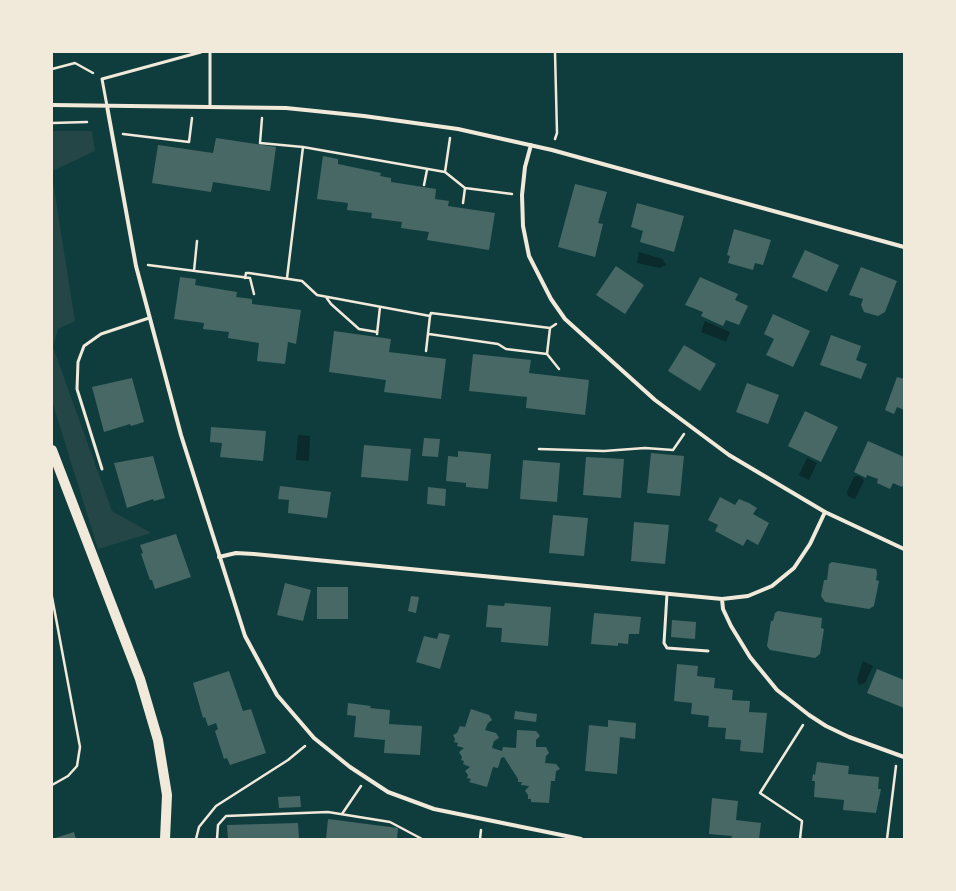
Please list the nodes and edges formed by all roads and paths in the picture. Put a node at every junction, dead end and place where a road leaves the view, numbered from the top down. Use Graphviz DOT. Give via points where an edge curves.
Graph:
graph roads {
  1 [pos="201,52"];
  2 [pos="210,52"];
  3 [pos="555,52"];
  4 [pos="52,69"];
  5 [pos="102,79"];
  6 [pos="52,105"];
  7 [pos="107,106"];
  8 [pos="210,107"];
  9 [pos="263,108"];
  10 [pos="193,115"];
  11 [pos="87,122"];
  12 [pos="52,123"];
  13 [pos="451,128"];
  14 [pos="123,134"];
  15 [pos="531,145"];
  16 [pos="303,147"];
  17 [pos="552,150"];
  18 [pos="427,169"];
  19 [pos="445,172"];
  20 [pos="424,185"];
  21 [pos="465,188"];
  22 [pos="522,195"];
  23 [pos="463,203"];
  24 [pos="197,241"];
  25 [pos="904,247"];
  26 [pos="136,266"];
  27 [pos="194,271"];
  28 [pos="245,278"];
  29 [pos="287,278"];
  30 [pos="254,294"];
  31 [pos="326,297"];
  32 [pos="380,307"];
  33 [pos="430,316"];
  34 [pos="149,318"];
  35 [pos="565,319"];
  36 [pos="550,328"];
  37 [pos="429,334"];
  38 [pos="426,351"];
  39 [pos="547,354"];
  40 [pos="559,369"];
  41 [pos="690,426"];
  42 [pos="539,449"];
  43 [pos="52,450"];
  44 [pos="102,469"];
  45 [pos="826,512"];
  46 [pos="904,549"];
  47 [pos="219,557"];
  48 [pos="667,594"];
  49 [pos="52,597"];
  50 [pos="722,599"];
  51 [pos="708,651"];
  52 [pos="809,716"];
  53 [pos="314,738"];
  54 [pos="904,757"];
  55 [pos="897,764"];
  56 [pos="52,785"];
  57 [pos="354,796"];
  58 [pos="342,814"];
  59 [pos="165,839"];
  60 [pos="196,839"];
  61 [pos="217,839"];
  62 [pos="422,839"];
  63 [pos="581,839"];
  64 [pos="800,839"];
  65 [pos="887,839"];
  1 -- 5 [label="lane"];
  2 -- 8 [label="lane"];
  3 -- 17 [label="path" via="557,133"];
  4 -- 5 [label="path" via="75,63 84,66"];
  5 -- 7 [label="lane"];
  6 -- 7 [label="street"];
  7 -- 8 [label="street"];
  7 -- 26 [label="street"];
  8 -- 9 [label="street"];
  9 -- 13 [label="street" via="364,116"];
  9 -- 16 [label="path" via="260,143"];
  10 -- 14 [label="path" via="189,142"];
  11 -- 12 [label="path"];
  13 -- 15 [label="street"];
  13 -- 19 [label="path"];
  15 -- 17 [label="street"];
  15 -- 22 [label="street" via="525,167"];
  16 -- 18 [label="path"];
  16 -- 29 [label="path"];
  17 -- 25 [label="street"];
  18 -- 19 [label="path"];
  18 -- 20 [label="path"];
  19 -- 21 [label="path"];
  21 -- 22 [label="path"];
  21 -- 23 [label="path"];
  22 -- 35 [label="street" via="523,226 529,256 550,299"];
  24 -- 27 [label="path"];
  26 -- 27 [label="path"];
  26 -- 34 [label="street"];
  27 -- 28 [label="path"];
  28 -- 29 [label="path" via="246,273"];
  28 -- 30 [label="path" via="250,278"];
  29 -- 31 [label="path" via="302,281 317,295"];
  31 -- 32 [label="path"];
  31 -- 32 [label="path" via="359,329 377,333"];
  32 -- 33 [label="path"];
  33 -- 36 [label="path" via="431,313"];
  33 -- 37 [label="path"];
  34 -- 44 [label="lane" via="101,334 84,346 78,362 77,389"];
  34 -- 47 [label="street" via="181,435"];
  35 -- 36 [label="path"];
  35 -- 41 [label="street" via="655,400"];
  36 -- 39 [label="path"];
  37 -- 38 [label="path"];
  37 -- 39 [label="path"];
  39 -- 40 [label="path"];
  41 -- 42 [label="path" via="673,450"];
  41 -- 45 [label="street" via="729,455"];
  43 -- 59 [label="main road" via="140,679 154,725 167,795"];
  45 -- 46 [label="street"];
  45 -- 50 [label="street" via="794,568 772,586 748,596"];
  47 -- 48 [label="street" via="236,553 254,554"];
  47 -- 53 [label="street" via="245,636 276,695"];
  48 -- 50 [label="street"];
  48 -- 51 [label="lane" via="664,643 667,648"];
  49 -- 56 [label="path" via="80,747 77,766 68,776"];
  50 -- 52 [label="street" via="731,626 750,657 777,690"];
  52 -- 54 [label="street" via="849,737"];
  52 -- 64 [label="path" via="760,792 802,821"];
  53 -- 60 [label="path" via="288,760 216,806 199,827"];
  53 -- 63 [label="street" via="350,767 388,792 434,809"];
  55 -- 65 [label="path"];
  57 -- 58 [label="path"];
  58 -- 61 [label="path" via="328,812 226,816 218,825"];
  58 -- 62 [label="path" via="390,822"];
}
